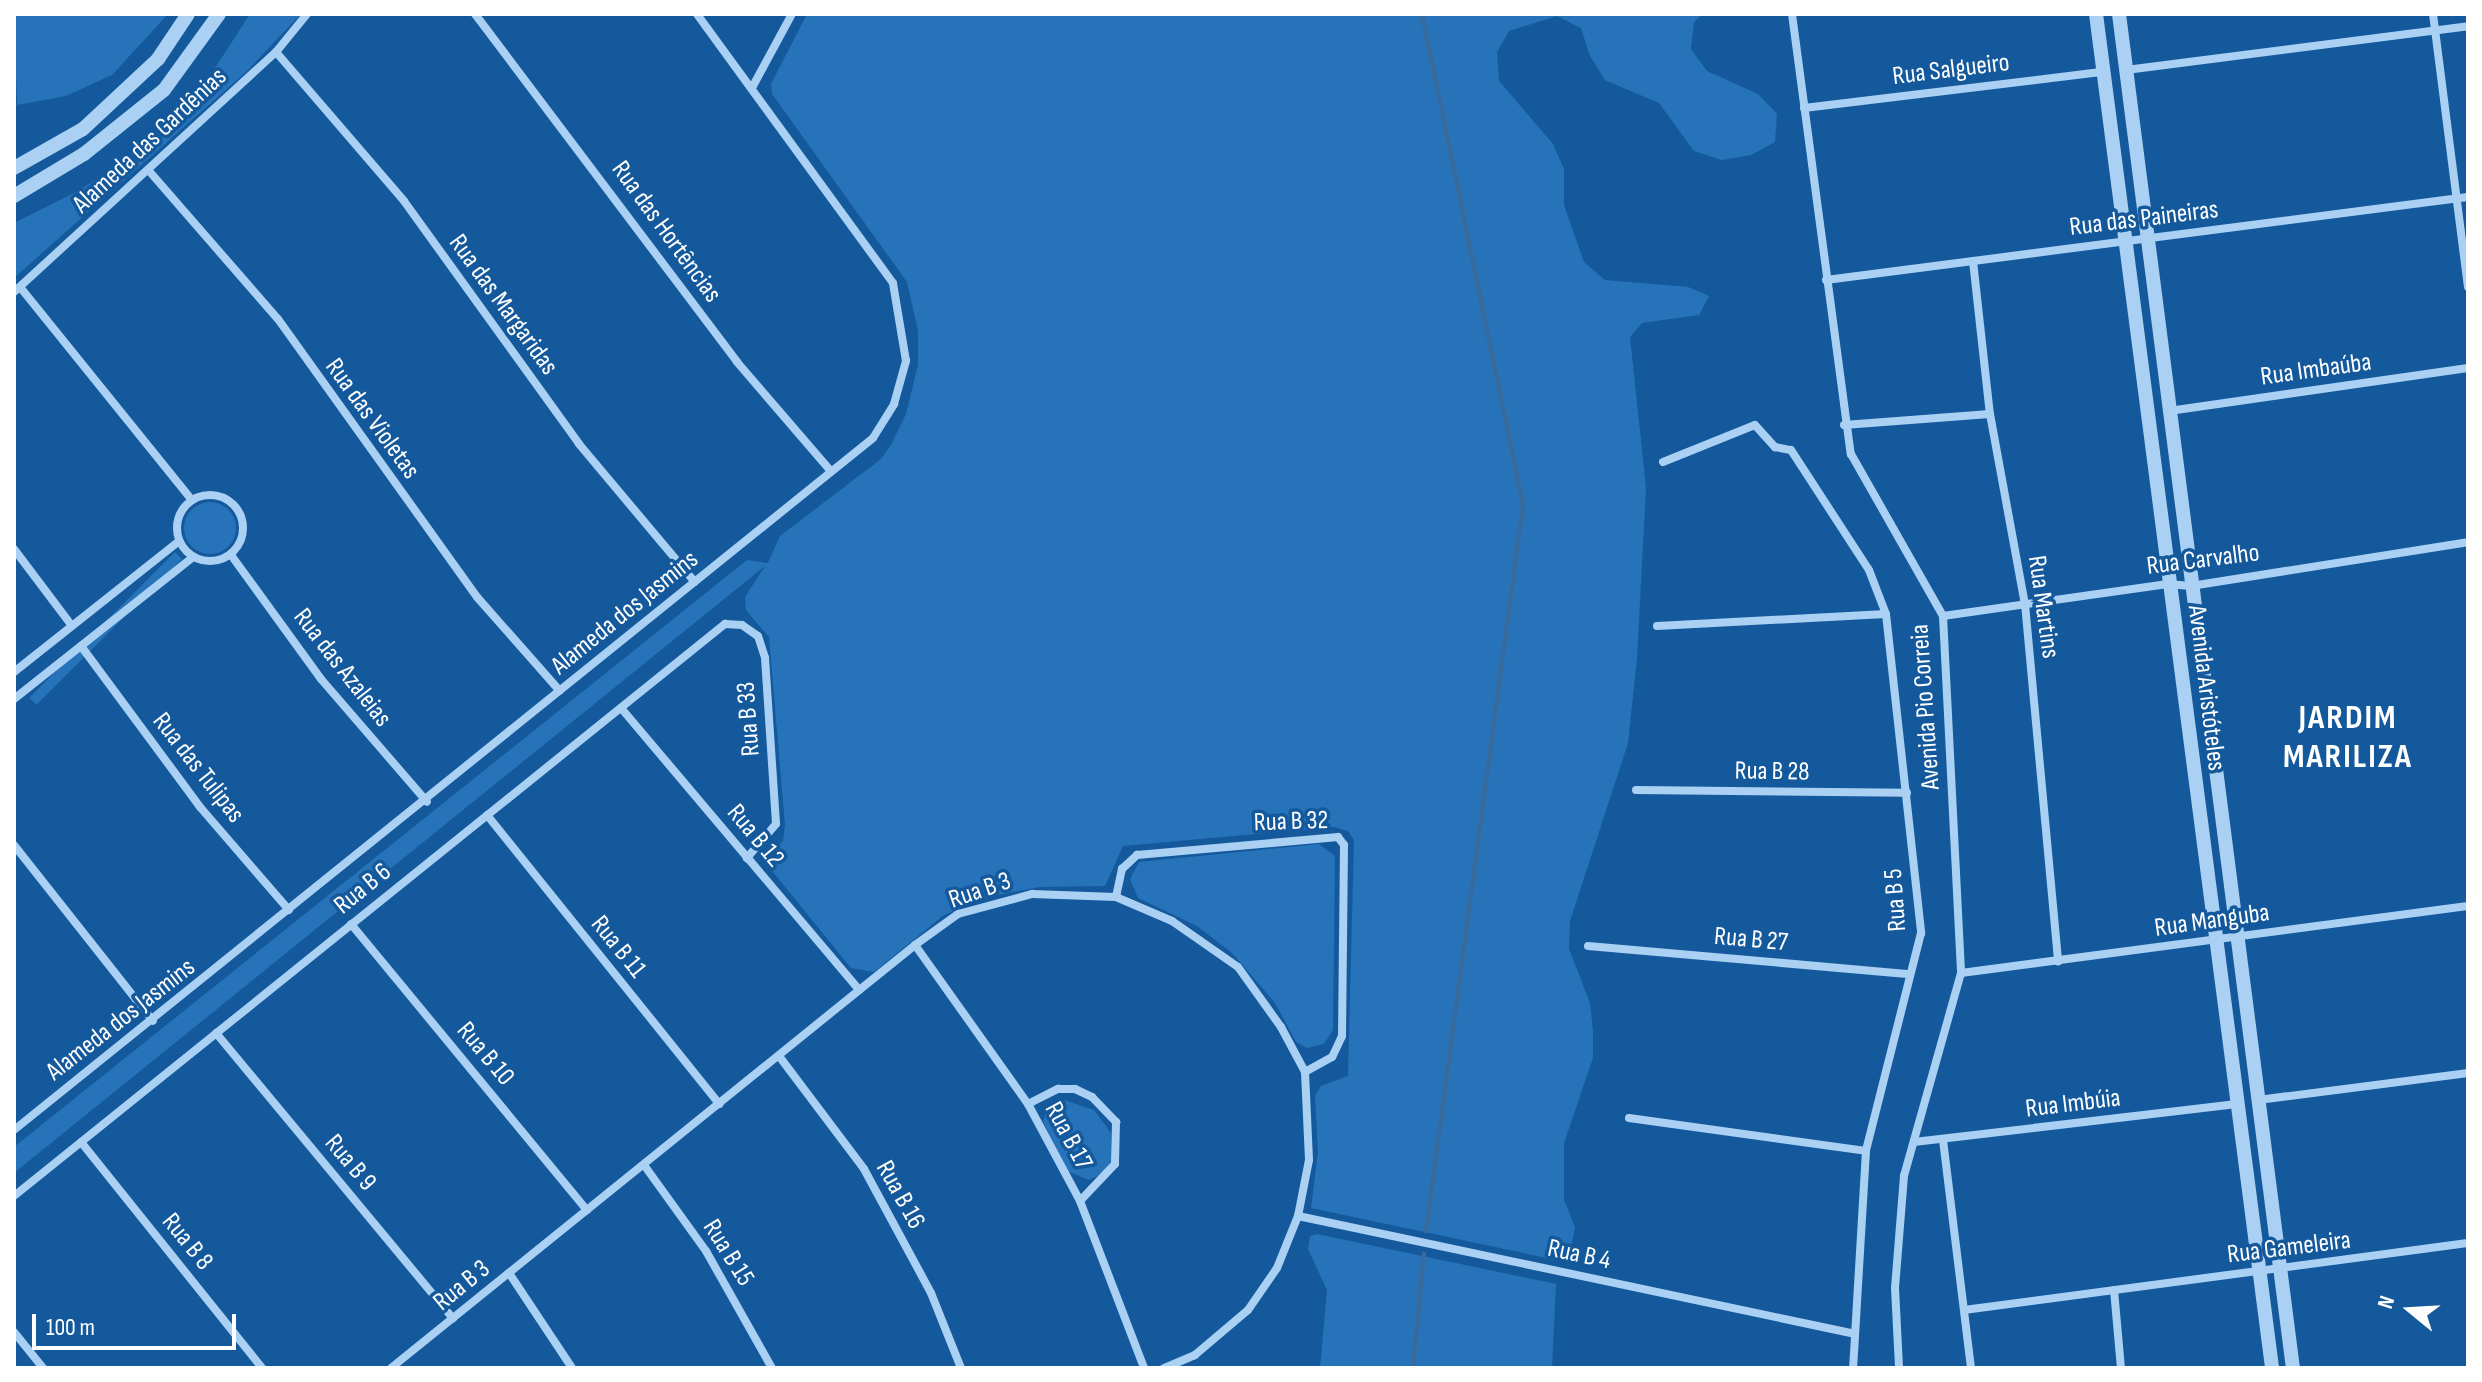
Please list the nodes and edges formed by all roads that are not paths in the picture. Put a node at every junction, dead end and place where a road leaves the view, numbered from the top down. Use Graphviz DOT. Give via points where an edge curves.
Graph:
graph roads {
  1 [pos="188,14"];
  2 [pos="219,14"];
  3 [pos="307,14"];
  4 [pos="475,14"];
  5 [pos="697,14"];
  6 [pos="792,14"];
  7 [pos="1792,14"];
  8 [pos="2096,14"];
  9 [pos="2119,14"];
  10 [pos="2433,14"];
  11 [pos="2468,26"];
  12 [pos="2434,29"];
  13 [pos="276,52"];
  14 [pos="2126,70"];
  15 [pos="2103,72"];
  16 [pos="753,86"];
  17 [pos="1804,108"];
  18 [pos="14,168"];
  19 [pos="150,172"];
  20 [pos="14,196"];
  21 [pos="2468,197"];
  22 [pos="2458,198"];
  23 [pos="2147,239"];
  24 [pos="2125,241"];
  25 [pos="1973,261"];
  26 [pos="1826,280"];
  27 [pos="2468,287"];
  28 [pos="17,289"];
  29 [pos="2468,368"];
  30 [pos="2169,411"];
  31 [pos="1990,414"];
  32 [pos="1844,425"];
  33 [pos="1663,462"];
  34 [pos="830,470"];
  35 [pos="192,500"];
  36 [pos="179,541"];
  37 [pos="2468,542"];
  38 [pos="14,549"];
  39 [pos="231,555"];
  40 [pos="193,557"];
  41 [pos="695,582"];
  42 [pos="2168,584"];
  43 [pos="2191,586"];
  44 [pos="2025,604"];
  45 [pos="1886,614"];
  46 [pos="1943,616"];
  47 [pos="742,625"];
  48 [pos="72,626"];
  49 [pos="1657,626"];
  50 [pos="81,646"];
  51 [pos="14,672"];
  52 [pos="560,691"];
  53 [pos="14,699"];
  54 [pos="621,708"];
  55 [pos="1636,790"];
  56 [pos="1907,793"];
  57 [pos="427,802"];
  58 [pos="487,815"];
  59 [pos="14,845"];
  60 [pos="747,858"];
  61 [pos="1116,897"];
  62 [pos="2468,906"];
  63 [pos="289,910"];
  64 [pos="351,924"];
  65 [pos="2235,939"];
  66 [pos="2215,942"];
  67 [pos="915,945"];
  68 [pos="1588,946"];
  69 [pos="2058,961"];
  70 [pos="1961,973"];
  71 [pos="1910,974"];
  72 [pos="859,990"];
  73 [pos="153,1021"];
  74 [pos="216,1033"];
  75 [pos="779,1056"];
  76 [pos="1305,1072"];
  77 [pos="2468,1073"];
  78 [pos="2257,1100"];
  79 [pos="719,1104"];
  80 [pos="1028,1104"];
  81 [pos="2237,1104"];
  82 [pos="1629,1118"];
  83 [pos="14,1129"];
  84 [pos="1943,1140"];
  85 [pos="81,1142"];
  86 [pos="1914,1142"];
  87 [pos="1866,1151"];
  88 [pos="644,1165"];
  89 [pos="14,1196"];
  90 [pos="1080,1201"];
  91 [pos="587,1210"];
  92 [pos="1298,1216"];
  93 [pos="2468,1243"];
  94 [pos="2259,1271"];
  95 [pos="2279,1271"];
  96 [pos="509,1273"];
  97 [pos="2114,1290"];
  98 [pos="1964,1310"];
  99 [pos="453,1318"];
  100 [pos="14,1332"];
  101 [pos="1851,1333"];
  102 [pos="43,1368"];
  103 [pos="262,1368"];
  104 [pos="391,1368"];
  105 [pos="572,1368"];
  106 [pos="772,1368"];
  107 [pos="961,1368"];
  108 [pos="1144,1368"];
  109 [pos="1164,1368"];
  110 [pos="1853,1368"];
  111 [pos="1899,1368"];
  112 [pos="1971,1368"];
  113 [pos="2121,1368"];
  114 [pos="2272,1368"];
  115 [pos="2293,1368"];
  1 -- 18 [label="street" via="158,59 83,129"];
  2 -- 20 [label="street" via="164,90 84,154"];
  3 -- 13 [label="street, Alameda das Gardênias"];
  4 -- 34 [label="street, Rua das Hortências" via="737,362"];
  5 -- 16 [label="street, Alameda dos Jasmins"];
  6 -- 16 [label="street"];
  7 -- 17 [label="street, Avenida Pio Correia"];
  8 -- 15 [label="street, Avenida Aristóteles"];
  9 -- 14 [label="street, Avenida Aristóteles"];
  10 -- 12 [label="street"];
  11 -- 12 [label="street"];
  12 -- 14 [label="street"];
  12 -- 22 [label="street"];
  13 -- 19 [label="street, Alameda das Gardênias"];
  13 -- 41 [label="street, Rua das Margaridas" via="404,201 579,444"];
  14 -- 23 [label="street, Avenida Aristóteles"];
  15 -- 17 [label="street, Rua Salgueiro"];
  15 -- 24 [label="street, Avenida Aristóteles"];
  16 -- 34 [label="street, Alameda dos Jasmins" via="893,283 903,324 906,361 894,404 873,438"];
  17 -- 26 [label="street, Avenida Pio Correia"];
  19 -- 28 [label="street, Alameda das Gardênias"];
  19 -- 52 [label="street, Rua das Violetas" via="278,319 477,597"];
  21 -- 22 [label="street, Rua das Paineiras"];
  22 -- 23 [label="street, Rua das Paineiras"];
  22 -- 27 [label="street"];
  23 -- 24 [label="street, Rua das Paineiras"];
  23 -- 30 [label="street, Avenida Aristóteles"];
  24 -- 25 [label="street, Rua das Paineiras"];
  24 -- 42 [label="street, Avenida Aristóteles"];
  25 -- 26 [label="street, Rua das Paineiras"];
  25 -- 31 [label="street, Rua Martins"];
  26 -- 32 [label="street, Avenida Pio Correia"];
  28 -- 35 [label="street"];
  29 -- 30 [label="street, Rua Imbaúba"];
  30 -- 43 [label="street, Avenida Aristóteles"];
  31 -- 32 [label="street"];
  31 -- 44 [label="street, Rua Martins"];
  32 -- 46 [label="street, Avenida Pio Correia" via="1851,454"];
  33 -- 45 [label="street, Rua B 5" via="1755,425 1775,447 1791,450 1869,570"];
  34 -- 41 [label="street, Alameda dos Jasmins"];
  35 -- 36 [label="street" via="178,518"];
  35 -- 39 [label="street" via="211,494 237,507 244,527"];
  36 -- 40 [label="street"];
  36 -- 48 [label="street"];
  37 -- 43 [label="street, Rua Carvalho"];
  38 -- 48 [label="street"];
  39 -- 40 [label="street" via="212,561"];
  39 -- 57 [label="street, Rua das Azaleias" via="321,679"];
  40 -- 50 [label="street"];
  41 -- 52 [label="street, Alameda dos Jasmins"];
  42 -- 43 [label="street, Rua Carvalho"];
  42 -- 44 [label="street, Rua Carvalho"];
  42 -- 66 [label="street, Avenida Aristóteles"];
  43 -- 65 [label="street, Avenida Aristóteles"];
  44 -- 46 [label="street, Rua Carvalho"];
  44 -- 69 [label="street, Rua Martins"];
  45 -- 49 [label="street"];
  45 -- 56 [label="street, Rua B 5"];
  46 -- 70 [label="street, Avenida Pio Correia"];
  47 -- 54 [label="street, Rua B 6" via="725,624"];
  47 -- 60 [label="street, Rua B 33" via="758,636 765,658 776,824"];
  48 -- 51 [label="street"];
  50 -- 53 [label="street"];
  50 -- 63 [label="street, Rua das Tulipas" via="200,807"];
  52 -- 57 [label="street, Alameda dos Jasmins"];
  54 -- 58 [label="street, Rua B 6"];
  54 -- 60 [label="street, Rua B 12"];
  55 -- 56 [label="street, Rua B 28"];
  56 -- 71 [label="street, Rua B 5" via="1921,933"];
  57 -- 63 [label="street, Alameda dos Jasmins"];
  58 -- 64 [label="street, Rua B 6"];
  58 -- 79 [label="street, Rua B 11"];
  59 -- 73 [label="street"];
  60 -- 72 [label="street, Rua B 12"];
  61 -- 67 [label="street, Rua B 3" via="1032,894 958,914"];
  61 -- 76 [label="street, Rua B 3" via="1172,921 1238,967"];
  61 -- 76 [label="street, Rua B 32" via="1122,869 1137,855 1338,837 1344,845 1342,1036 1332,1057"];
  62 -- 65 [label="street, Rua Manguba"];
  63 -- 73 [label="street, Alameda dos Jasmins"];
  64 -- 74 [label="street, Rua B 6"];
  64 -- 91 [label="street, Rua B 10"];
  65 -- 66 [label="street, Rua Manguba"];
  65 -- 78 [label="street, Avenida Aristóteles"];
  66 -- 69 [label="street, Rua Manguba"];
  66 -- 81 [label="street, Avenida Aristóteles"];
  67 -- 72 [label="street, Rua B 3"];
  67 -- 80 [label="street, Rua B 17"];
  68 -- 71 [label="street, Rua B 27"];
  69 -- 70 [label="street, Rua Manguba"];
  70 -- 86 [label="street, Avenida Pio Correia"];
  71 -- 87 [label="street, Rua B 5"];
  72 -- 75 [label="street, Rua B 3"];
  73 -- 83 [label="street, Alameda dos Jasmins"];
  74 -- 85 [label="street, Rua B 6"];
  74 -- 99 [label="street, Rua B 9"];
  75 -- 79 [label="street, Rua B 3"];
  75 -- 107 [label="street, Rua B 16" via="864,1169 931,1293"];
  76 -- 92 [label="street, Rua B 3" via="1309,1160"];
  77 -- 78 [label="street"];
  78 -- 95 [label="street, Avenida Aristóteles"];
  79 -- 88 [label="street, Rua B 3"];
  80 -- 90 [label="street, Rua B 17"];
  80 -- 90 [label="street" via="1058,1089 1075,1089 1092,1097 1116,1122 1115,1164"];
  81 -- 84 [label="street, Rua Imbúia"];
  81 -- 94 [label="street, Avenida Aristóteles"];
  82 -- 87 [label="street"];
  84 -- 86 [label="street, Rua Imbúia"];
  84 -- 98 [label="street"];
  85 -- 89 [label="street, Rua B 6"];
  85 -- 103 [label="street, Rua B 8"];
  86 -- 111 [label="street, Avenida Pio Correia" via="1904,1176 1895,1288"];
  87 -- 101 [label="street, Rua B 5"];
  88 -- 91 [label="street, Rua B 3"];
  88 -- 106 [label="street, Rua B 15" via="706,1251"];
  90 -- 108 [label="street, Rua B 17"];
  91 -- 96 [label="street, Rua B 3"];
  92 -- 101 [label="street, Rua B 4"];
  92 -- 109 [label="street, Rua B 3" via="1277,1268 1248,1310 1195,1355"];
  93 -- 95 [label="street, Rua Gameleira"];
  94 -- 95 [label="street, Rua Gameleira"];
  94 -- 97 [label="street, Rua Gameleira"];
  94 -- 114 [label="street, Avenida Aristóteles"];
  95 -- 115 [label="street, Avenida Aristóteles"];
  96 -- 99 [label="street, Rua B 3"];
  96 -- 105 [label="street"];
  97 -- 98 [label="street, Rua Gameleira"];
  97 -- 113 [label="street"];
  98 -- 112 [label="street"];
  99 -- 104 [label="street, Rua B 3"];
  100 -- 102 [label="street"];
  101 -- 110 [label="street, Rua B 5"];
}
